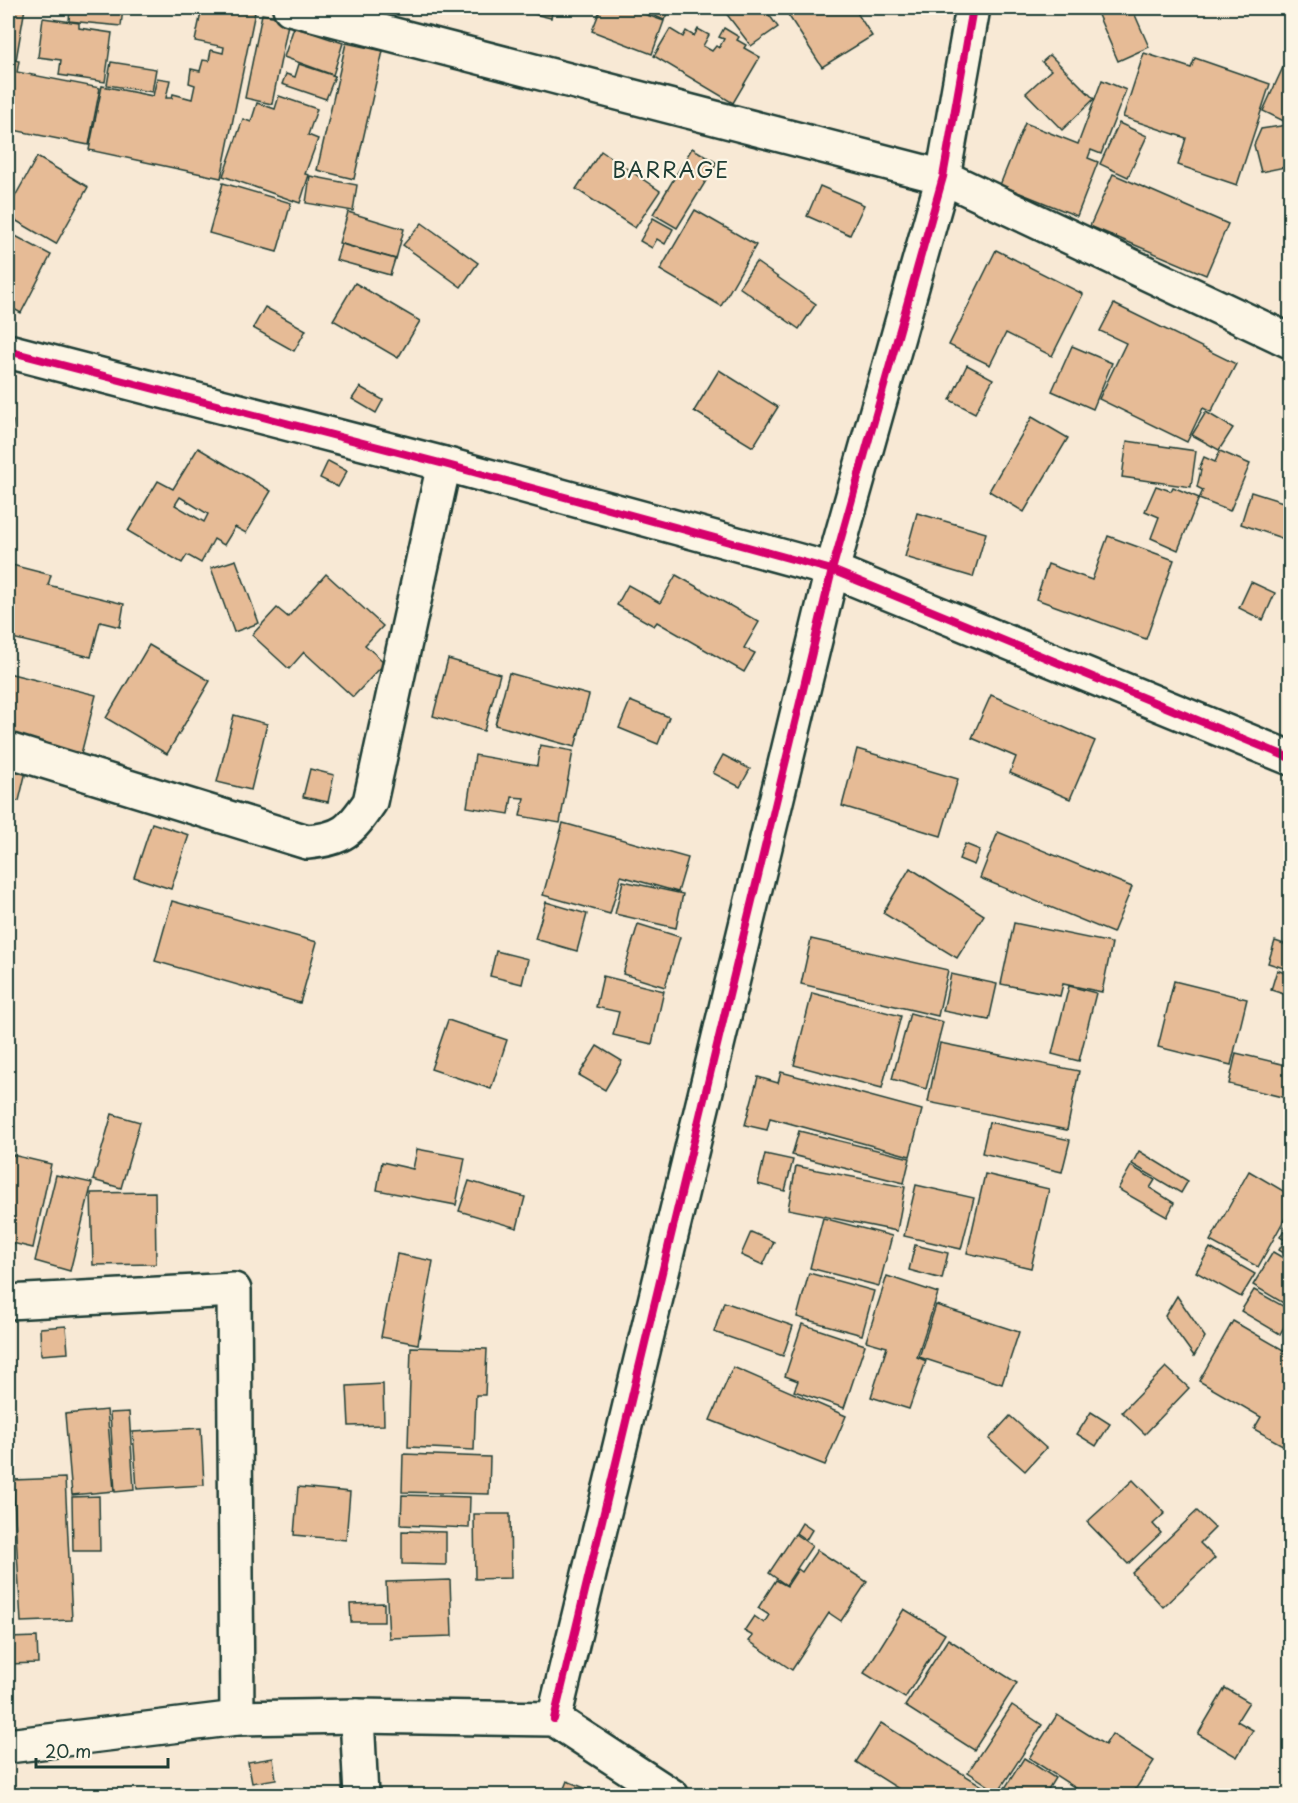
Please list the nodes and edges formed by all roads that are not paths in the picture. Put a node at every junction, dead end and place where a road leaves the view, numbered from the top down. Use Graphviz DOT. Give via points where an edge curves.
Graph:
graph roads {
  1 [pos="290,8"];
  2 [pos="973,8"];
  3 [pos="943,177"];
  4 [pos="1290,342"];
  5 [pos="8,351"];
  6 [pos="444,464"];
  7 [pos="832,570"];
  8 [pos="8,750"];
  9 [pos="1290,758"];
  10 [pos="8,1302"];
  11 [pos="357,1716"];
  12 [pos="237,1718"];
  13 [pos="554,1719"];
  14 [pos="8,1746"];
  15 [pos="361,1796"];
  16 [pos="672,1796"];
  1 -- 3 [label="street"];
  2 -- 3 [label="street"];
  3 -- 4 [label="street"];
  3 -- 7 [label="street"];
  5 -- 6 [label="street"];
  6 -- 7 [label="street"];
  6 -- 8 [label="street" via="370,802 356,823 333,840 307,842"];
  7 -- 9 [label="street"];
  7 -- 13 [label="street"];
  10 -- 12 [label="street" via="234,1290"];
  11 -- 12 [label="street"];
  11 -- 13 [label="street"];
  11 -- 15 [label="street"];
  12 -- 14 [label="street"];
  13 -- 16 [label="street"];
}
